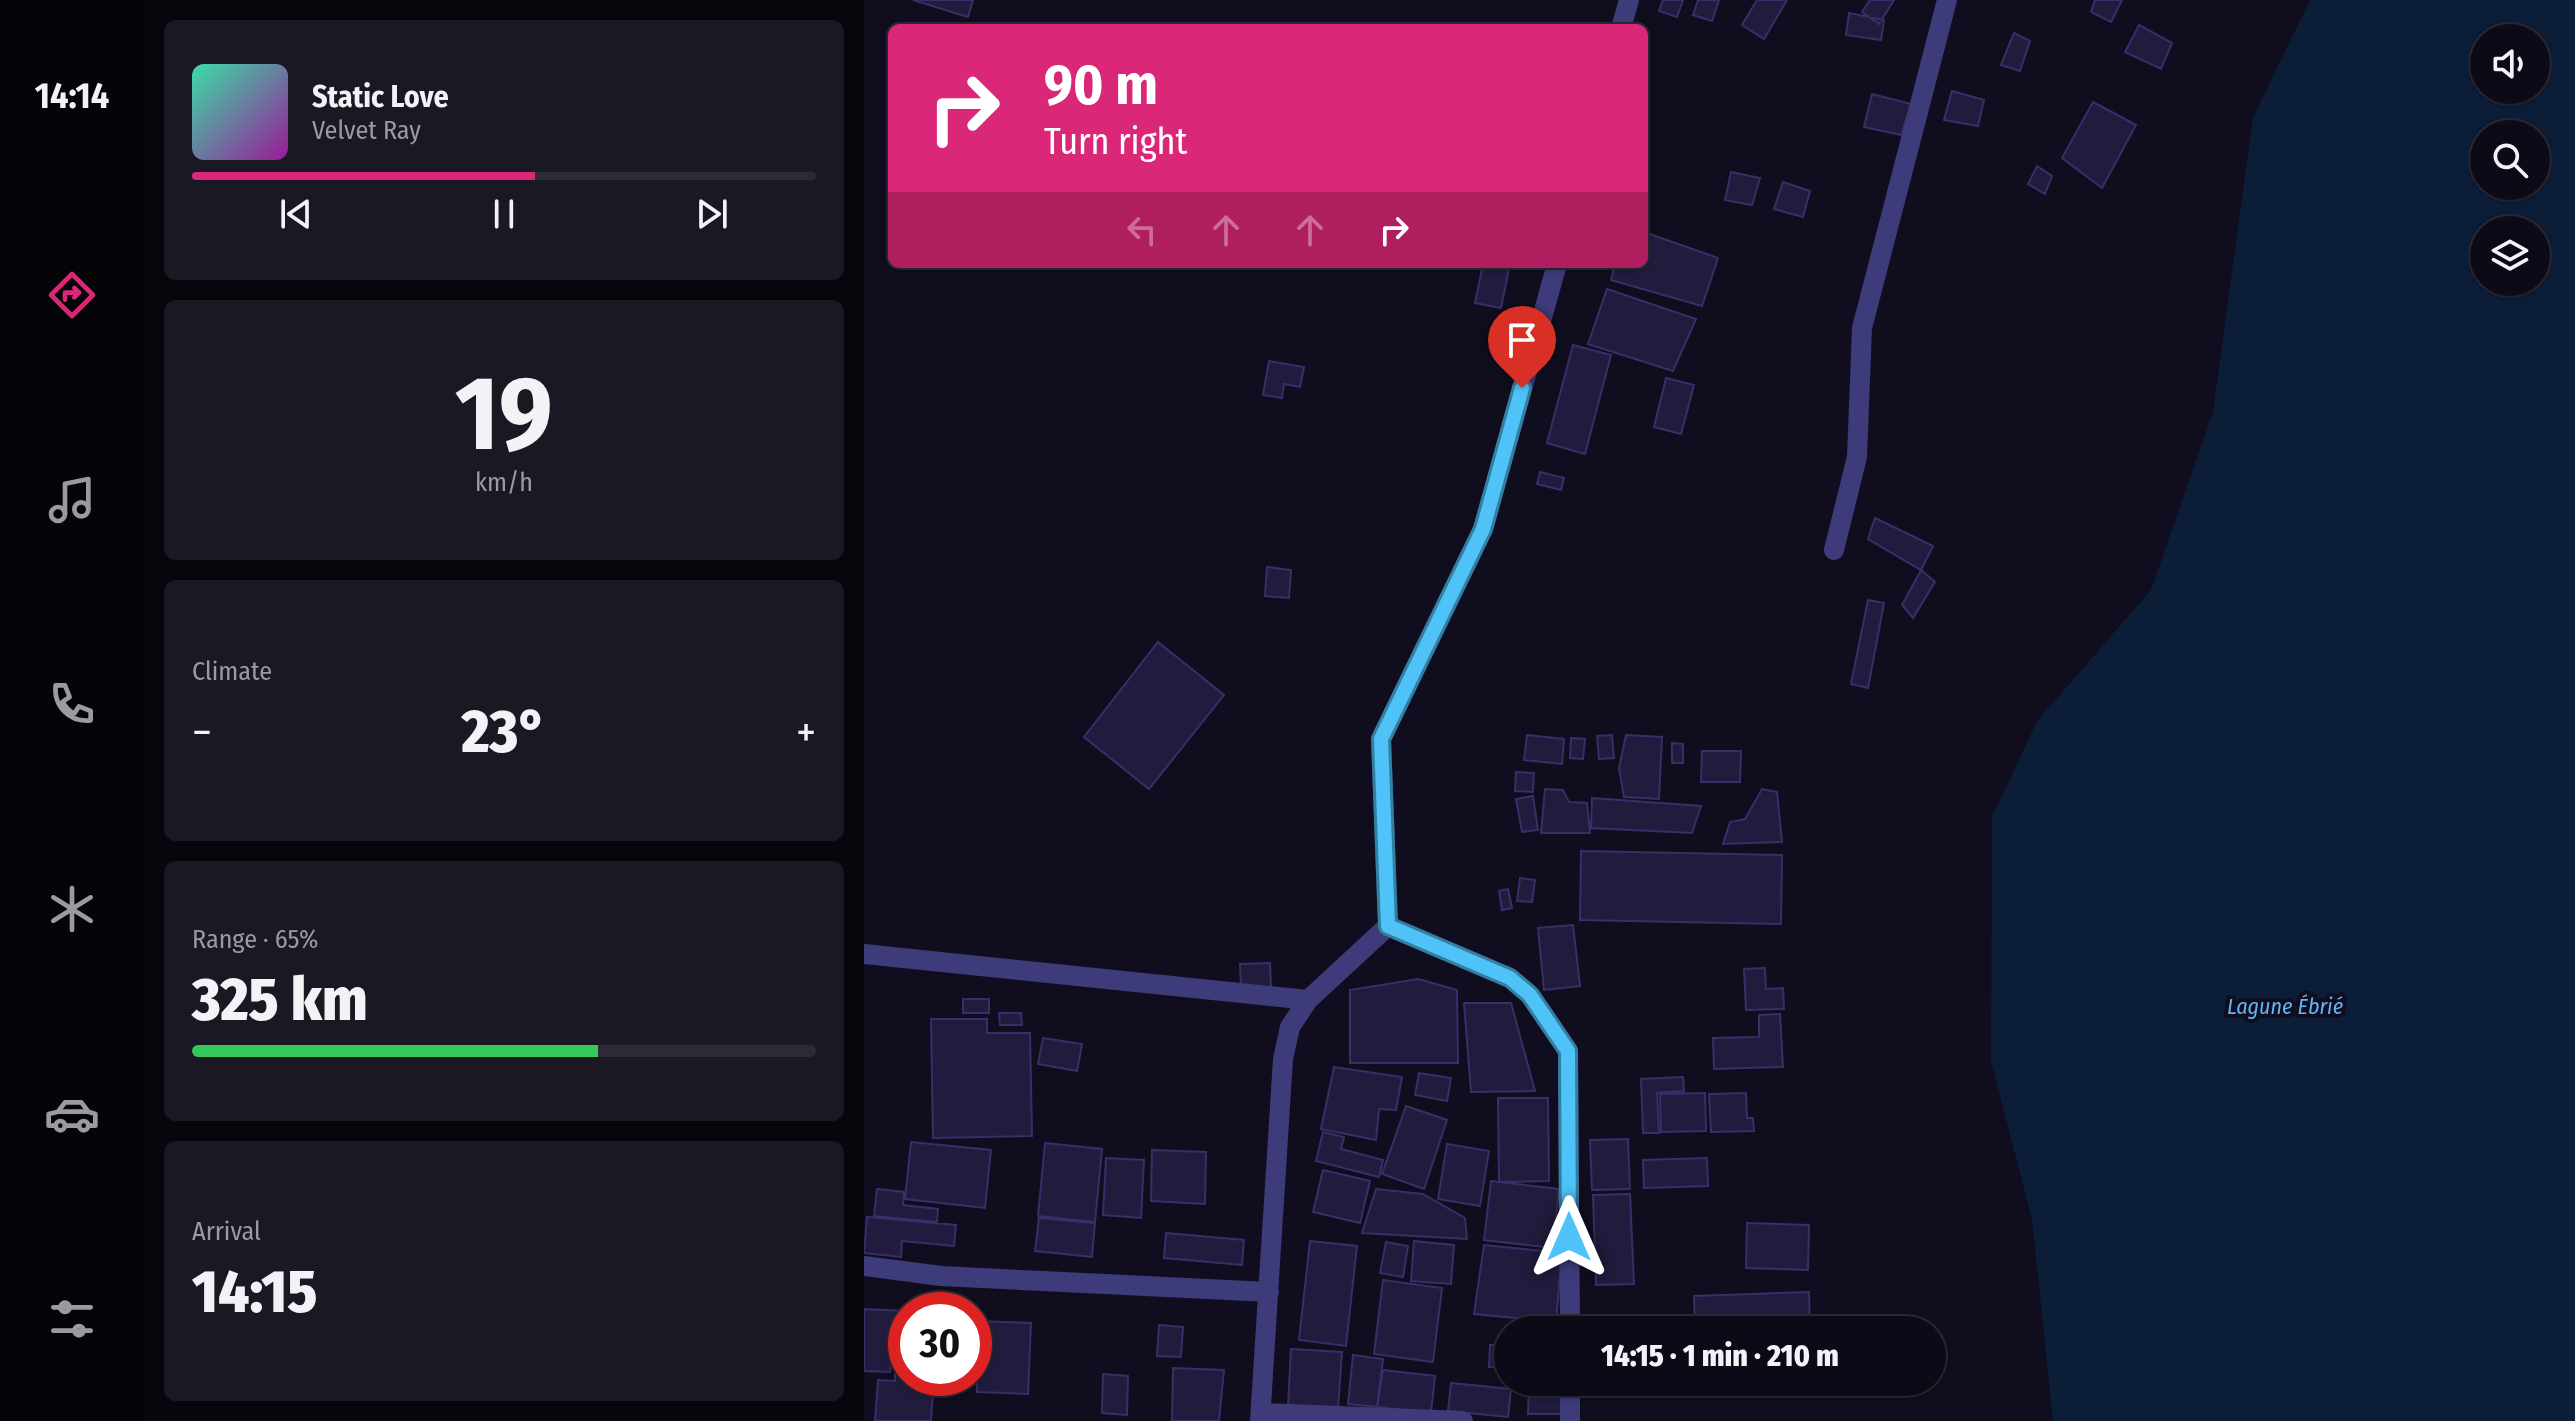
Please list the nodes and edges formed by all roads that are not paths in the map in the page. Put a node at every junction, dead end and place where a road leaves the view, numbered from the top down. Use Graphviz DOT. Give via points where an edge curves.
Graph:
graph roads {
  1 [pos="1629,0"];
  2 [pos="1947,0"];
  3 [pos="1622,24"];
  4 [pos="1556,268"];
  5 [pos="1834,550"];
  6 [pos="1388,926"];
  7 [pos="864,954"];
  8 [pos="1308,1000"];
  9 [pos="864,1266"];
  10 [pos="1269,1292"];
  11 [pos="1570,1316"];
  12 [pos="1570,1396"];
  13 [pos="1261,1417"];
  14 [pos="1463,1421"];
  15 [pos="1570,1421"];
  1 -- 3 [label="street"];
  2 -- 5 [label="street" via="1862,328 1857,457"];
  4 -- 6 [label="street" via="1483,529 1381,739"];
  6 -- 8 [label="street"];
  6 -- 11 [label="street" via="1510,978 1530,995 1568,1051"];
  7 -- 8 [label="street"];
  8 -- 10 [label="street" via="1290,1027 1283,1059"];
  9 -- 10 [label="street" via="941,1276"];
  10 -- 13 [label="street"];
  12 -- 15 [label="street"];
  13 -- 14 [label="street"];
}
